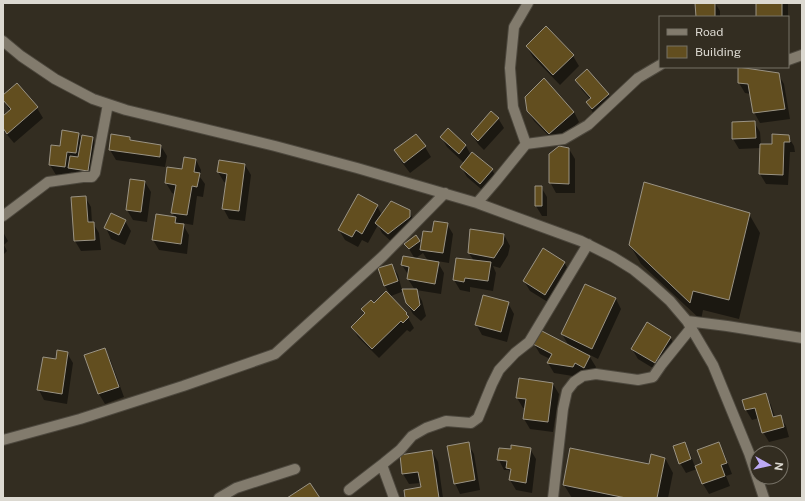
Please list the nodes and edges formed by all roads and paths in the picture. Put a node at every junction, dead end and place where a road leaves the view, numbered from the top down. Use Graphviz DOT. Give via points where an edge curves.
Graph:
graph roads {
  1 [pos="528,3"];
  2 [pos="3,41"];
  3 [pos="802,55"];
  4 [pos="789,60"];
  5 [pos="659,66"];
  6 [pos="108,104"];
  7 [pos="526,144"];
  8 [pos="445,193"];
  9 [pos="477,203"];
  10 [pos="3,216"];
  11 [pos="588,244"];
  12 [pos="689,325"];
  13 [pos="802,338"];
  14 [pos="3,440"];
  15 [pos="382,465"];
  16 [pos="295,469"];
  17 [pos="349,490"];
  18 [pos="219,498"];
  19 [pos="394,498"];
  20 [pos="553,498"];
  21 [pos="764,498"];
  1 -- 7 [label="street" via="514,27 510,68 513,107"];
  2 -- 6 [label="street" via="55,79"];
  3 -- 4 [label="street"];
  5 -- 7 [label="street" via="638,78 588,125 564,139"];
  6 -- 8 [label="street"];
  6 -- 10 [label="street" via="95,173 92,176 48,182"];
  7 -- 9 [label="street"];
  8 -- 9 [label="street"];
  8 -- 14 [label="street" via="383,256 275,354 80,419"];
  9 -- 11 [label="street"];
  11 -- 12 [label="street" via="634,270 670,301"];
  11 -- 15 [label="street" via="529,342 499,370 478,418 471,423 446,421 426,428 412,436"];
  12 -- 13 [label="street" via="727,326"];
  12 -- 20 [label="street" via="653,377 638,380 596,374 583,376 574,382 567,391 563,409"];
  12 -- 21 [label="street" via="713,365 749,453"];
  15 -- 17 [label="street"];
  15 -- 19 [label="street"];
  16 -- 18 [label="street" via="236,488"];
}
